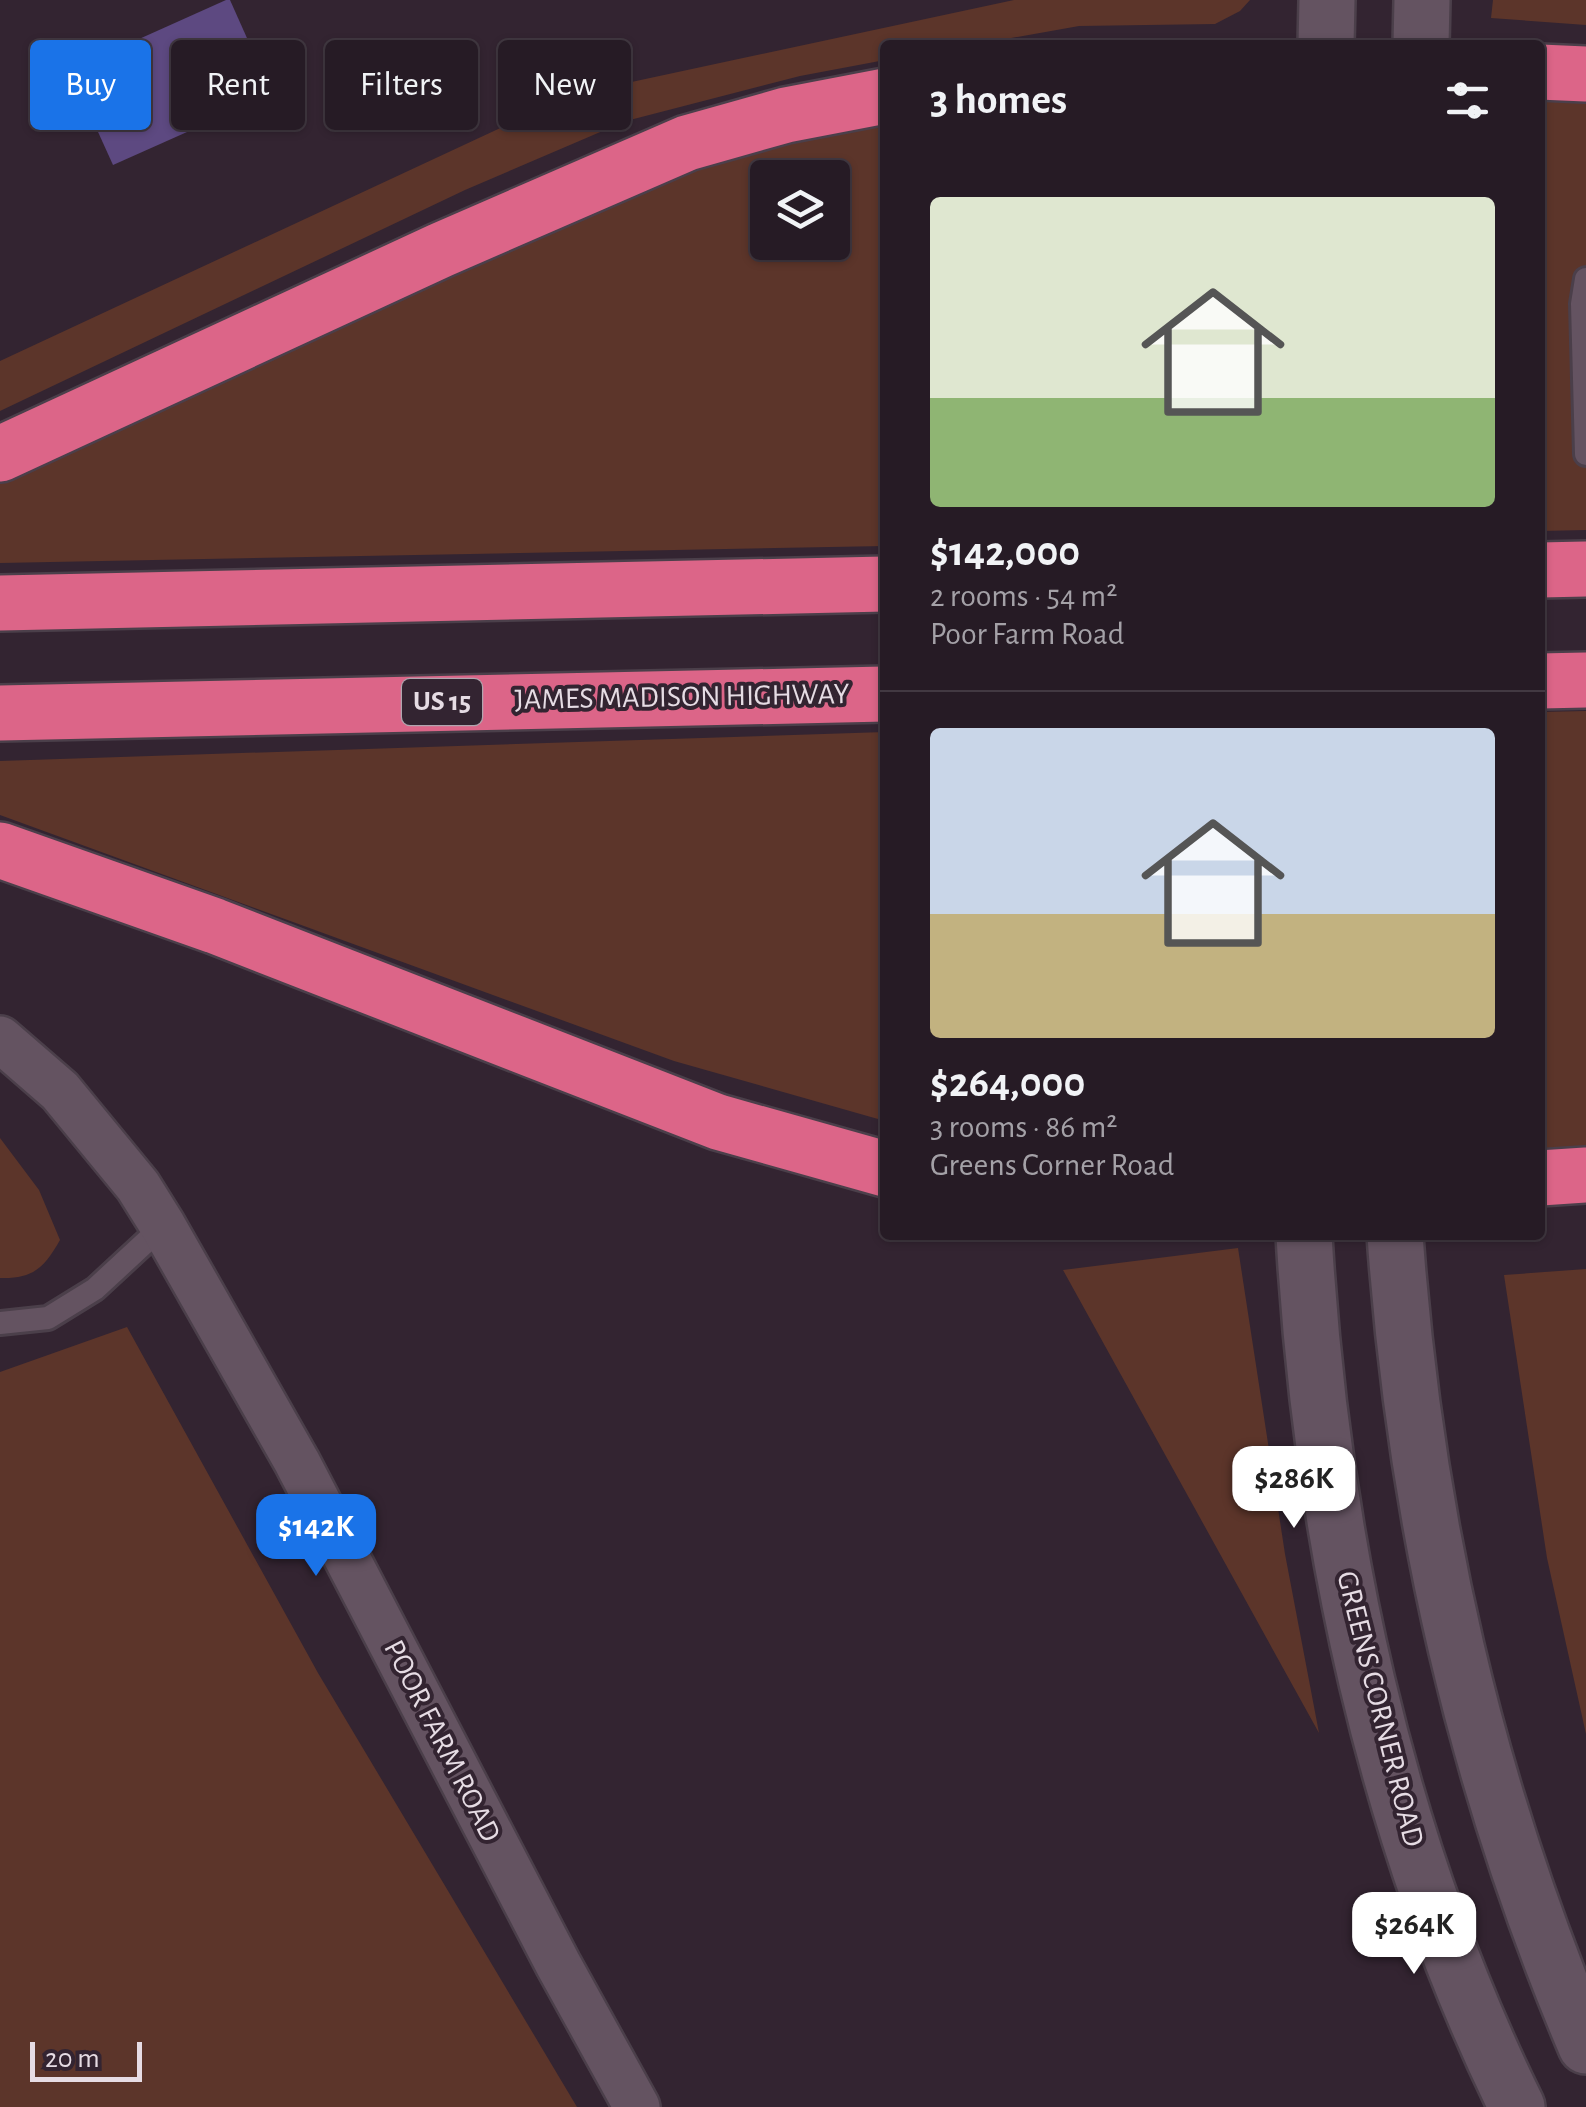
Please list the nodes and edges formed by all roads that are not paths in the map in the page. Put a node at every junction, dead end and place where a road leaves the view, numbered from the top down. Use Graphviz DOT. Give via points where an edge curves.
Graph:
graph roads {
  1 [pos="1328,0"];
  2 [pos="1422,0"];
  3 [pos="1326,40"];
  4 [pos="1420,40"];
  5 [pos="1545,72"];
  6 [pos="1586,74"];
  7 [pos="880,97"];
  8 [pos="1586,279"];
  9 [pos="0,454"];
  10 [pos="1586,454"];
  11 [pos="1545,570"];
  12 [pos="1586,570"];
  13 [pos="880,584"];
  14 [pos="0,603"];
  15 [pos="1586,680"];
  16 [pos="1545,681"];
  17 [pos="880,694"];
  18 [pos="0,712"];
  19 [pos="0,850"];
  20 [pos="0,1039"];
  21 [pos="880,1168"];
  22 [pos="1586,1175"];
  23 [pos="1545,1178"];
  24 [pos="163,1226"];
  25 [pos="1304,1240"];
  26 [pos="1395,1240"];
  27 [pos="0,1322"];
  28 [pos="1586,2046"];
  29 [pos="637,2107"];
  30 [pos="1517,2107"];
  1 -- 3 [label="street"];
  2 -- 4 [label="street"];
  5 -- 6 [label="highway"];
  7 -- 9 [label="highway" via="687,143"];
  8 -- 10 [label="lane"];
  11 -- 12 [label="highway"];
  13 -- 14 [label="highway"];
  15 -- 16 [label="highway"];
  17 -- 18 [label="highway, JAMES MADISON HIGHWAY / US 15"];
  19 -- 21 [label="highway" via="253,940 718,1122"];
  20 -- 24 [label="street, POOR FARM ROAD" via="60,1091"];
  22 -- 23 [label="highway"];
  24 -- 27 [label="lane" via="95,1289 48,1318"];
  24 -- 29 [label="street, POOR FARM ROAD" via="297,1462"];
  25 -- 30 [label="street, GREENS CORNER ROAD" via="1320,1427 1364,1666 1401,1809 1450,1954"];
  26 -- 28 [label="street" via="1418,1467 1445,1604 1514,1856"];
}
